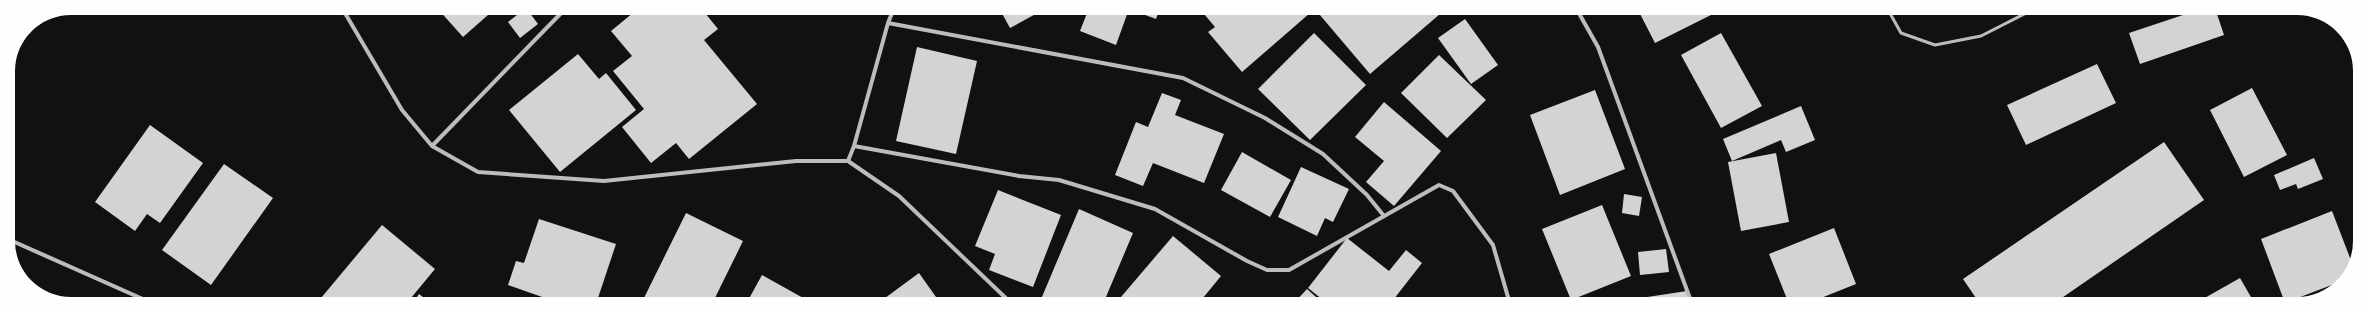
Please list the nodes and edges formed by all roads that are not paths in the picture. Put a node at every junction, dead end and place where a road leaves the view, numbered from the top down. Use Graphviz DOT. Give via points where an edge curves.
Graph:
graph roads {
  1 [pos="346,15"];
  2 [pos="559,15"];
  3 [pos="891,15"];
  4 [pos="1580,15"];
  5 [pos="1892,15"];
  6 [pos="2022,15"];
  7 [pos="888,23"];
  8 [pos="432,146"];
  9 [pos="854,146"];
  10 [pos="848,161"];
  11 [pos="1384,216"];
  12 [pos="15,242"];
  13 [pos="138,297"];
  14 [pos="1005,297"];
  15 [pos="1508,297"];
  16 [pos="1689,297"];
  1 -- 8 [label="street" via="402,110"];
  2 -- 8 [label="street"];
  3 -- 7 [label="street"];
  4 -- 16 [label="street" via="1598,47"];
  5 -- 6 [label="lane" via="1901,32 1935,45 1981,36"];
  7 -- 9 [label="street"];
  7 -- 11 [label="street" via="1183,78 1265,118 1323,154 1367,195"];
  8 -- 10 [label="street" via="478,172 604,181 796,160"];
  9 -- 10 [label="street"];
  9 -- 11 [label="street" via="1019,176 1059,180 1155,209 1267,270 1289,270"];
  10 -- 14 [label="street" via="899,196"];
  11 -- 15 [label="street" via="1439,185 1453,191 1493,245"];
  12 -- 13 [label="street"];
}
